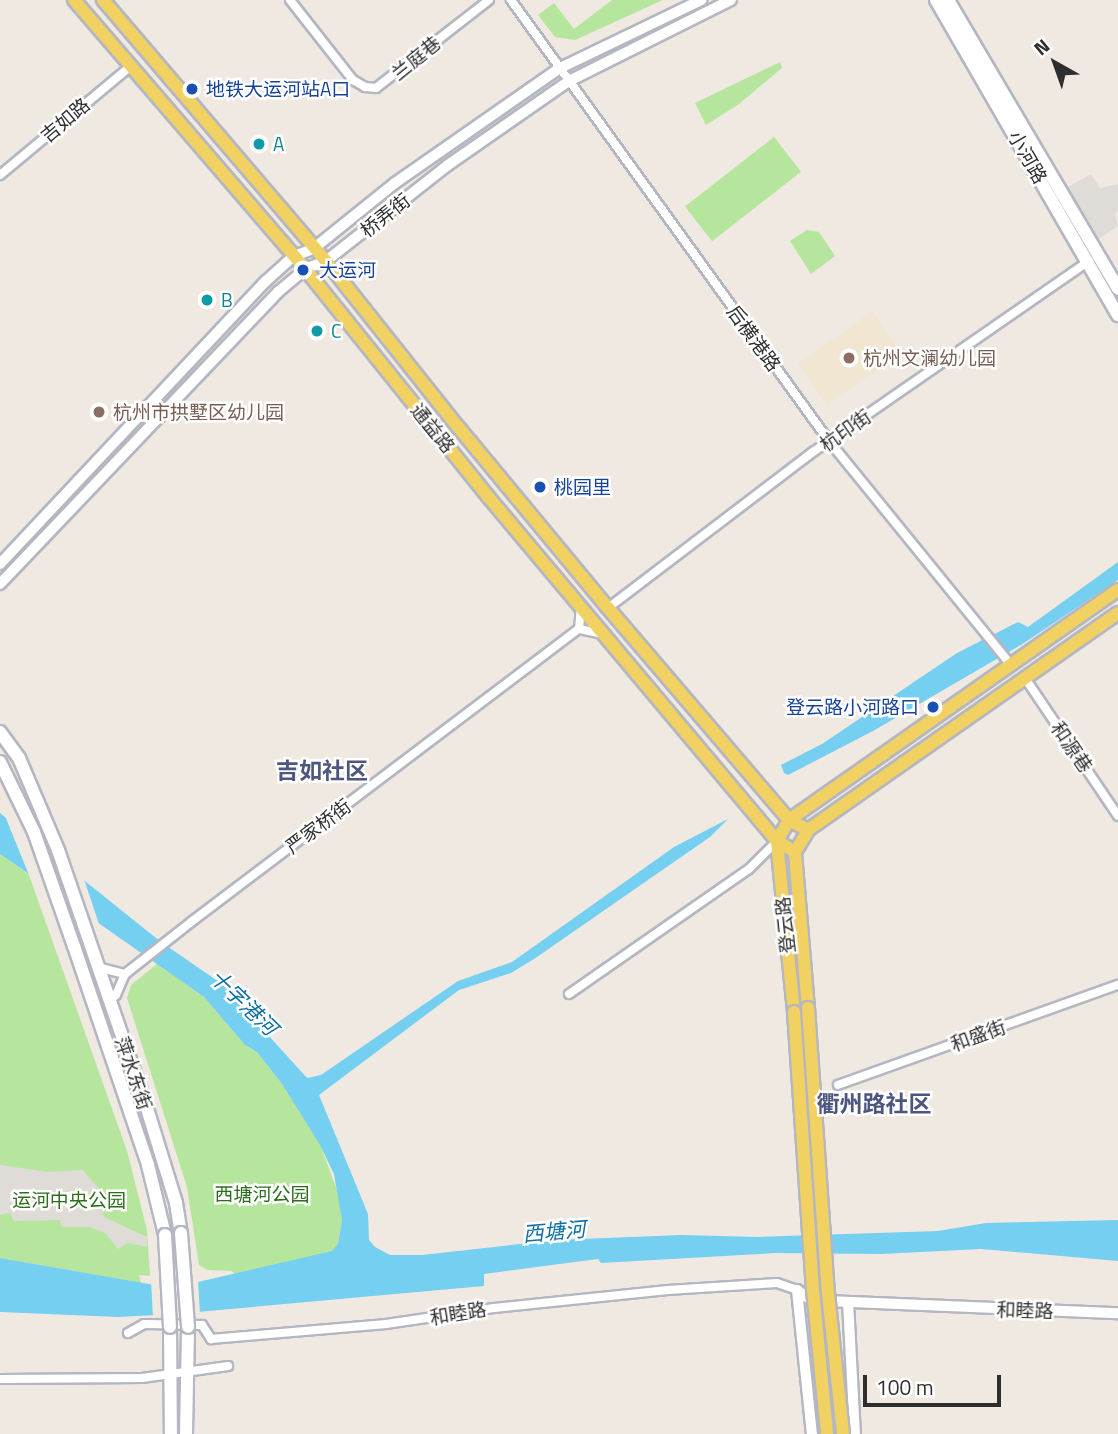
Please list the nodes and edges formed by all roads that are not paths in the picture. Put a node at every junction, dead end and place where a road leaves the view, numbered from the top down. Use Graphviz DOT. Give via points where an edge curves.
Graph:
graph roads {
  1 [pos="74,0"];
  2 [pos="103,0"];
  3 [pos="290,0"];
  4 [pos="489,0"];
  5 [pos="511,0"];
  6 [pos="701,0"];
  7 [pos="731,0"];
  8 [pos="936,0"];
  9 [pos="948,0"];
  10 [pos="131,66"];
  11 [pos="560,68"];
  12 [pos="569,81"];
  13 [pos="0,175"];
  14 [pos="313,249"];
  15 [pos="294,256"];
  16 [pos="326,261"];
  17 [pos="1089,261"];
  18 [pos="305,269"];
  19 [pos="1118,289"];
  20 [pos="1118,315"];
  21 [pos="829,441"];
  22 [pos="0,564"];
  23 [pos="0,583"];
  24 [pos="1118,590"];
  25 [pos="581,607"];
  26 [pos="608,608"];
  27 [pos="1118,613"];
  28 [pos="579,629"];
  29 [pos="604,634"];
  30 [pos="1011,665"];
  31 [pos="1026,678"];
  32 [pos="0,732"];
  33 [pos="0,762"];
  34 [pos="1118,816"];
  35 [pos="789,820"];
  36 [pos="808,830"];
  37 [pos="777,841"];
  38 [pos="795,852"];
  39 [pos="96,967"];
  40 [pos="125,974"];
  41 [pos="1118,985"];
  42 [pos="569,993"];
  43 [pos="109,1001"];
  44 [pos="838,1084"];
  45 [pos="797,1290"];
  46 [pos="848,1302"];
  47 [pos="1118,1313"];
  48 [pos="128,1333"];
  49 [pos="228,1366"];
  50 [pos="187,1371"];
  51 [pos="171,1374"];
  52 [pos="0,1379"];
  53 [pos="171,1434"];
  54 [pos="186,1434"];
  55 [pos="812,1434"];
  56 [pos="827,1434"];
  57 [pos="843,1434"];
  58 [pos="855,1434"];
  1 -- 10 [label="main road, 通益路"];
  2 -- 14 [label="main road, 通益路"];
  3 -- 4 [label="street, 兰庭巷" via="353,80 376,88"];
  5 -- 11 [label="street, 后横港路"];
  6 -- 11 [label="street, 桥弄街"];
  7 -- 12 [label="street, 桥弄街"];
  8 -- 17 [label="main road, 小河路"];
  9 -- 19 [label="main road, 小河路"];
  10 -- 13 [label="street, 吉如路"];
  10 -- 15 [label="main road, 通益路"];
  11 -- 12 [label="street, 后横港路"];
  11 -- 14 [label="street, 桥弄街" via="396,183"];
  12 -- 16 [label="street, 桥弄街" via="448,165"];
  12 -- 21 [label="street, 后横港路"];
  14 -- 15 [label="street, 桥弄街"];
  14 -- 16 [label="main road, 通益路"];
  15 -- 18 [label="main road, 通益路"];
  15 -- 22 [label="street, 桥弄街"];
  16 -- 18 [label="street, 桥弄街"];
  16 -- 26 [label="main road, 通益路"];
  17 -- 20 [label="main road, 小河路"];
  17 -- 21 [label="street, 杭印街"];
  18 -- 23 [label="street, 桥弄街"];
  18 -- 25 [label="main road, 通益路"];
  21 -- 26 [label="street, 杭印街"];
  21 -- 30 [label="street, 后横港路"];
  24 -- 30 [label="main road"];
  25 -- 28 [label="street"];
  25 -- 29 [label="main road, 通益路"];
  26 -- 35 [label="main road, 通益路"];
  27 -- 31 [label="main road"];
  28 -- 29 [label="street"];
  28 -- 40 [label="street, 严家桥街"];
  29 -- 37 [label="main road, 通益路"];
  30 -- 35 [label="main road"];
  31 -- 34 [label="street, 和源巷"];
  31 -- 36 [label="main road"];
  32 -- 39 [label="main road, 萍水东街" via="19,758 58,850"];
  33 -- 51 [label="main road, 萍水东街, bridge" via="34,832 148,1166 165,1235"];
  35 -- 36 [label="main road, 通益路"];
  35 -- 37 [label="main road"];
  36 -- 38 [label="main road"];
  37 -- 38 [label="main road, 通益路"];
  37 -- 42 [label="street" via="749,869"];
  37 -- 56 [label="main road, 登云路, bridge"];
  38 -- 57 [label="main road, 登云路, bridge"];
  39 -- 40 [label="street"];
  39 -- 43 [label="main road, 萍水东街"];
  40 -- 43 [label="street, 严家桥街"];
  41 -- 44 [label="street, 和盛街"];
  43 -- 50 [label="main road, 萍水东街, bridge" via="176,1203 188,1327"];
  45 -- 46 [label="street, 和睦路" via="811,1300"];
  45 -- 48 [label="street, 和睦路" via="777,1283 668,1290 386,1324 211,1339 202,1325 144,1324"];
  45 -- 55 [label="street"];
  46 -- 47 [label="street, 和睦路"];
  46 -- 58 [label="street"];
  49 -- 50 [label="street"];
  50 -- 51 [label="street"];
  50 -- 54 [label="main road, 萍水东街"];
  51 -- 52 [label="street" via="73,1381"];
  51 -- 53 [label="main road, 萍水东街"];
}
